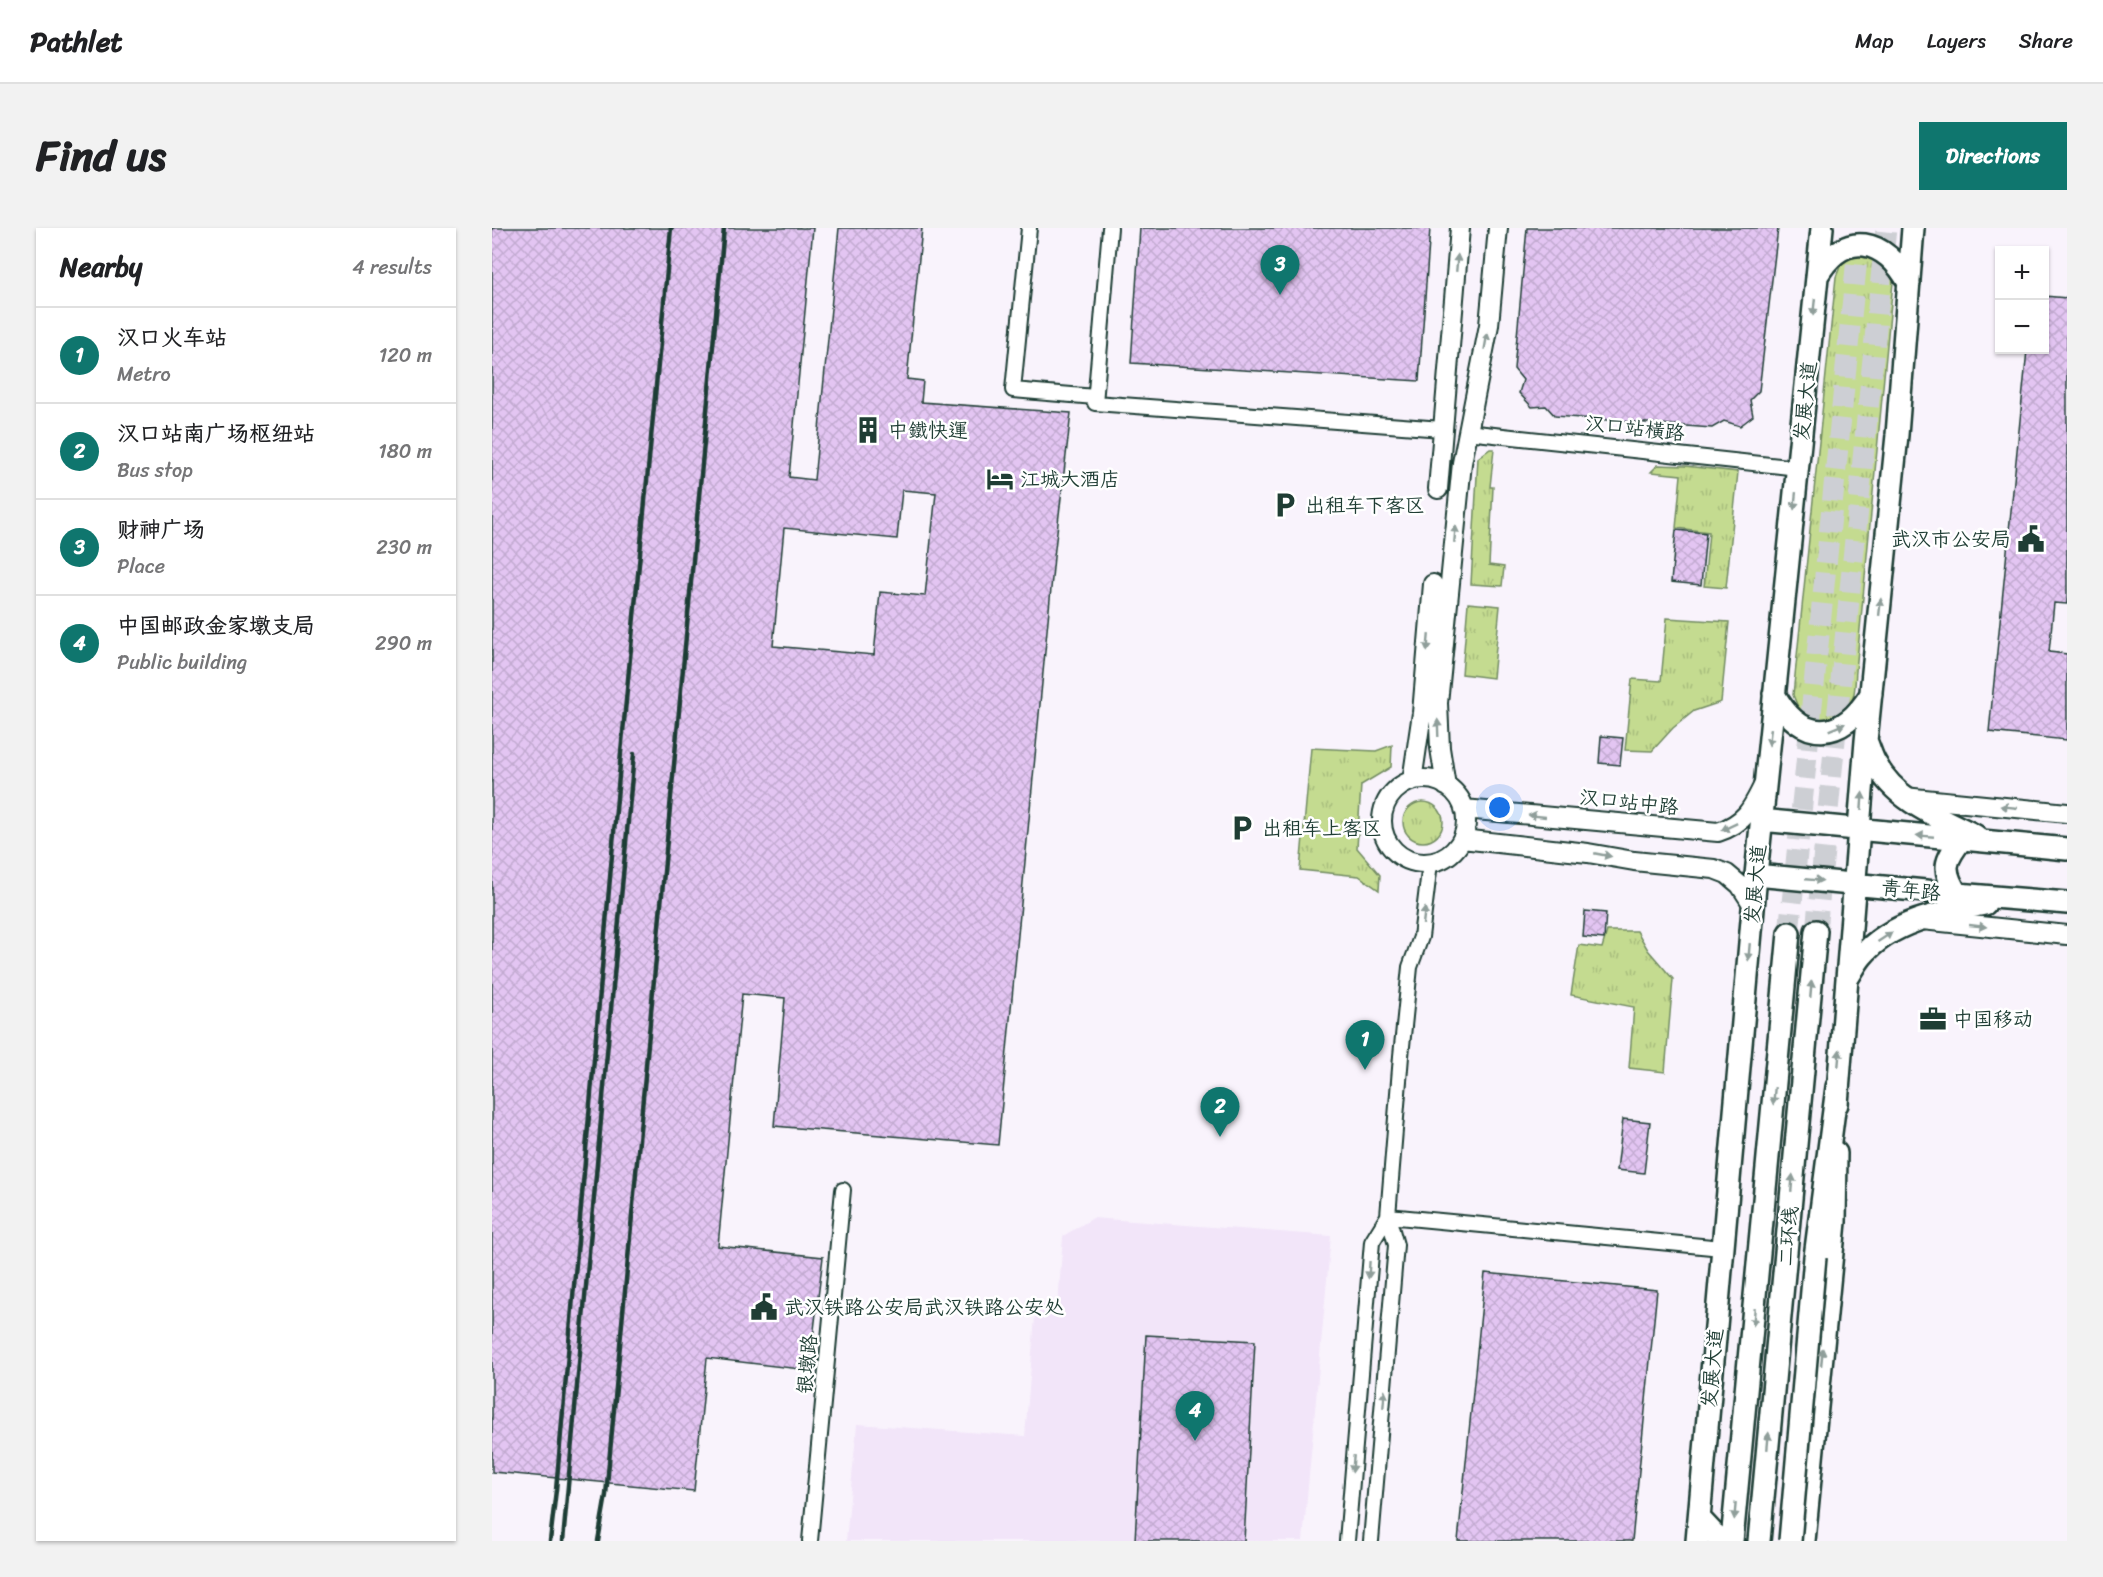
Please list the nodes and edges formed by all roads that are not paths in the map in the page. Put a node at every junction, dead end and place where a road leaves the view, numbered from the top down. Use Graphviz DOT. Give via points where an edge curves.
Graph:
graph roads {
  1 [pos="1029,228"];
  2 [pos="1110,228"];
  3 [pos="1460,228"];
  4 [pos="1498,228"];
  5 [pos="1822,228"];
  6 [pos="1913,228"];
  7 [pos="1817,276"];
  8 [pos="1909,283"];
  9 [pos="1095,397"];
  10 [pos="1442,429"];
  11 [pos="1467,432"];
  12 [pos="1798,468"];
  13 [pos="1438,489"];
  14 [pos="1433,584"];
  15 [pos="1872,693"];
  16 [pos="1774,694"];
  17 [pos="1866,741"];
  18 [pos="1412,781"];
  19 [pos="1765,783"];
  20 [pos="1446,786"];
  21 [pos="1904,796"];
  22 [pos="1464,809"];
  23 [pos="2067,813"];
  24 [pos="1761,820"];
  25 [pos="1860,830"];
  26 [pos="1461,839"];
  27 [pos="1962,839"];
  28 [pos="1988,841"];
  29 [pos="2067,849"];
  30 [pos="1430,863"];
  31 [pos="1756,875"];
  32 [pos="1854,884"];
  33 [pos="1957,894"];
  34 [pos="2014,898"];
  35 [pos="2067,903"];
  36 [pos="1753,905"];
  37 [pos="1920,920"];
  38 [pos="1816,931"];
  39 [pos="1789,933"];
  40 [pos="2067,935"];
  41 [pos="1846,980"];
  42 [pos="1837,1087"];
  43 [pos="843,1190"];
  44 [pos="1388,1216"];
  45 [pos="1722,1248"];
  46 [pos="1699,1518"];
  47 [pos="1800,1537"];
  48 [pos="810,1541"];
  49 [pos="1347,1541"];
  50 [pos="1371,1541"];
  51 [pos="1697,1541"];
  52 [pos="1725,1541"];
  53 [pos="1732,1541"];
  54 [pos="1759,1541"];
  55 [pos="1779,1541"];
  1 -- 9 [label="street" via="1013,390"];
  2 -- 9 [label="street"];
  10 -- 3 [label="main road, one-way"];
  11 -- 4 [label="main road, one-way" via="1489,324"];
  5 -- 7 [label="main road, 发展大道"];
  6 -- 8 [label="main road"];
  7 -- 8 [label="main road" via="1833,254 1844,247 1872,245 1893,259"];
  7 -- 12 [label="main road, 发展大道, one-way"];
  15 -- 8 [label="main road, one-way"];
  9 -- 10 [label="street" via="1095,403 1105,404"];
  10 -- 13 [label="main road"];
  11 -- 12 [label="street, 汉口站横路"];
  20 -- 11 [label="main road, one-way" via="1438,703"];
  12 -- 16 [label="main road, 发展大道, one-way"];
  14 -- 18 [label="main road, one-way"];
  16 -- 15 [label="main road, one-way" via="1792,718 1818,731 1832,730 1854,718"];
  15 -- 17 [label="main road"];
  16 -- 19 [label="main road, 发展大道, one-way"];
  17 -- 21 [label="main road" via="1876,765"];
  25 -- 17 [label="main road, one-way"];
  18 -- 20 [label="main road" via="1436,781"];
  18 -- 30 [label="main road" via="1393,792 1386,802 1384,836 1397,854 1407,860"];
  19 -- 22 [label="main road, 汉口站中路, one-way" via="1744,818 1732,828 1718,832"];
  19 -- 24 [label="main road, 发展大道"];
  20 -- 22 [label="main road"];
  23 -- 21 [label="main road, one-way"];
  21 -- 28 [label="main road"];
  22 -- 26 [label="main road" via="1465,830"];
  24 -- 25 [label="main road"];
  24 -- 31 [label="main road, 发展大道"];
  27 -- 25 [label="main road, one-way"];
  25 -- 32 [label="main road"];
  26 -- 30 [label="main road" via="1449,855"];
  26 -- 36 [label="main road, one-way" via="1714,869 1740,885"];
  27 -- 28 [label="main road"];
  27 -- 33 [label="main road" via="1952,851 1946,871"];
  28 -- 29 [label="main road"];
  44 -- 30 [label="street, one-way" via="1410,967 1421,937"];
  31 -- 32 [label="main road, 青年路, one-way"];
  31 -- 36 [label="main road, 发展大道"];
  32 -- 33 [label="main road, 青年路"];
  32 -- 41 [label="main road"];
  33 -- 34 [label="main road, 青年路"];
  34 -- 35 [label="main road, 青年路"];
  34 -- 37 [label="main road"];
  36 -- 45 [label="main road, 发展大道, one-way"];
  37 -- 40 [label="main road, 青年路, one-way"];
  41 -- 37 [label="main road, one-way" via="1878,941"];
  54 -- 38 [label="main road, 二环线, one-way"];
  39 -- 53 [label="main road, 二环线, one-way"];
  42 -- 41 [label="main road, one-way"];
  42 -- 47 [label="main road, bridge" via="1815,1257"];
  47 -- 42 [label="main road, one-way" via="1835,1222"];
  43 -- 48 [label="street, 银墩路"];
  44 -- 45 [label="street"];
  44 -- 49 [label="street, one-way" via="1372,1242"];
  50 -- 44 [label="street, one-way" via="1396,1245"];
  45 -- 46 [label="main road, 发展大道"];
  46 -- 51 [label="main road, 发展大道"];
  46 -- 52 [label="main road"];
  47 -- 55 [label="main road"];
}
